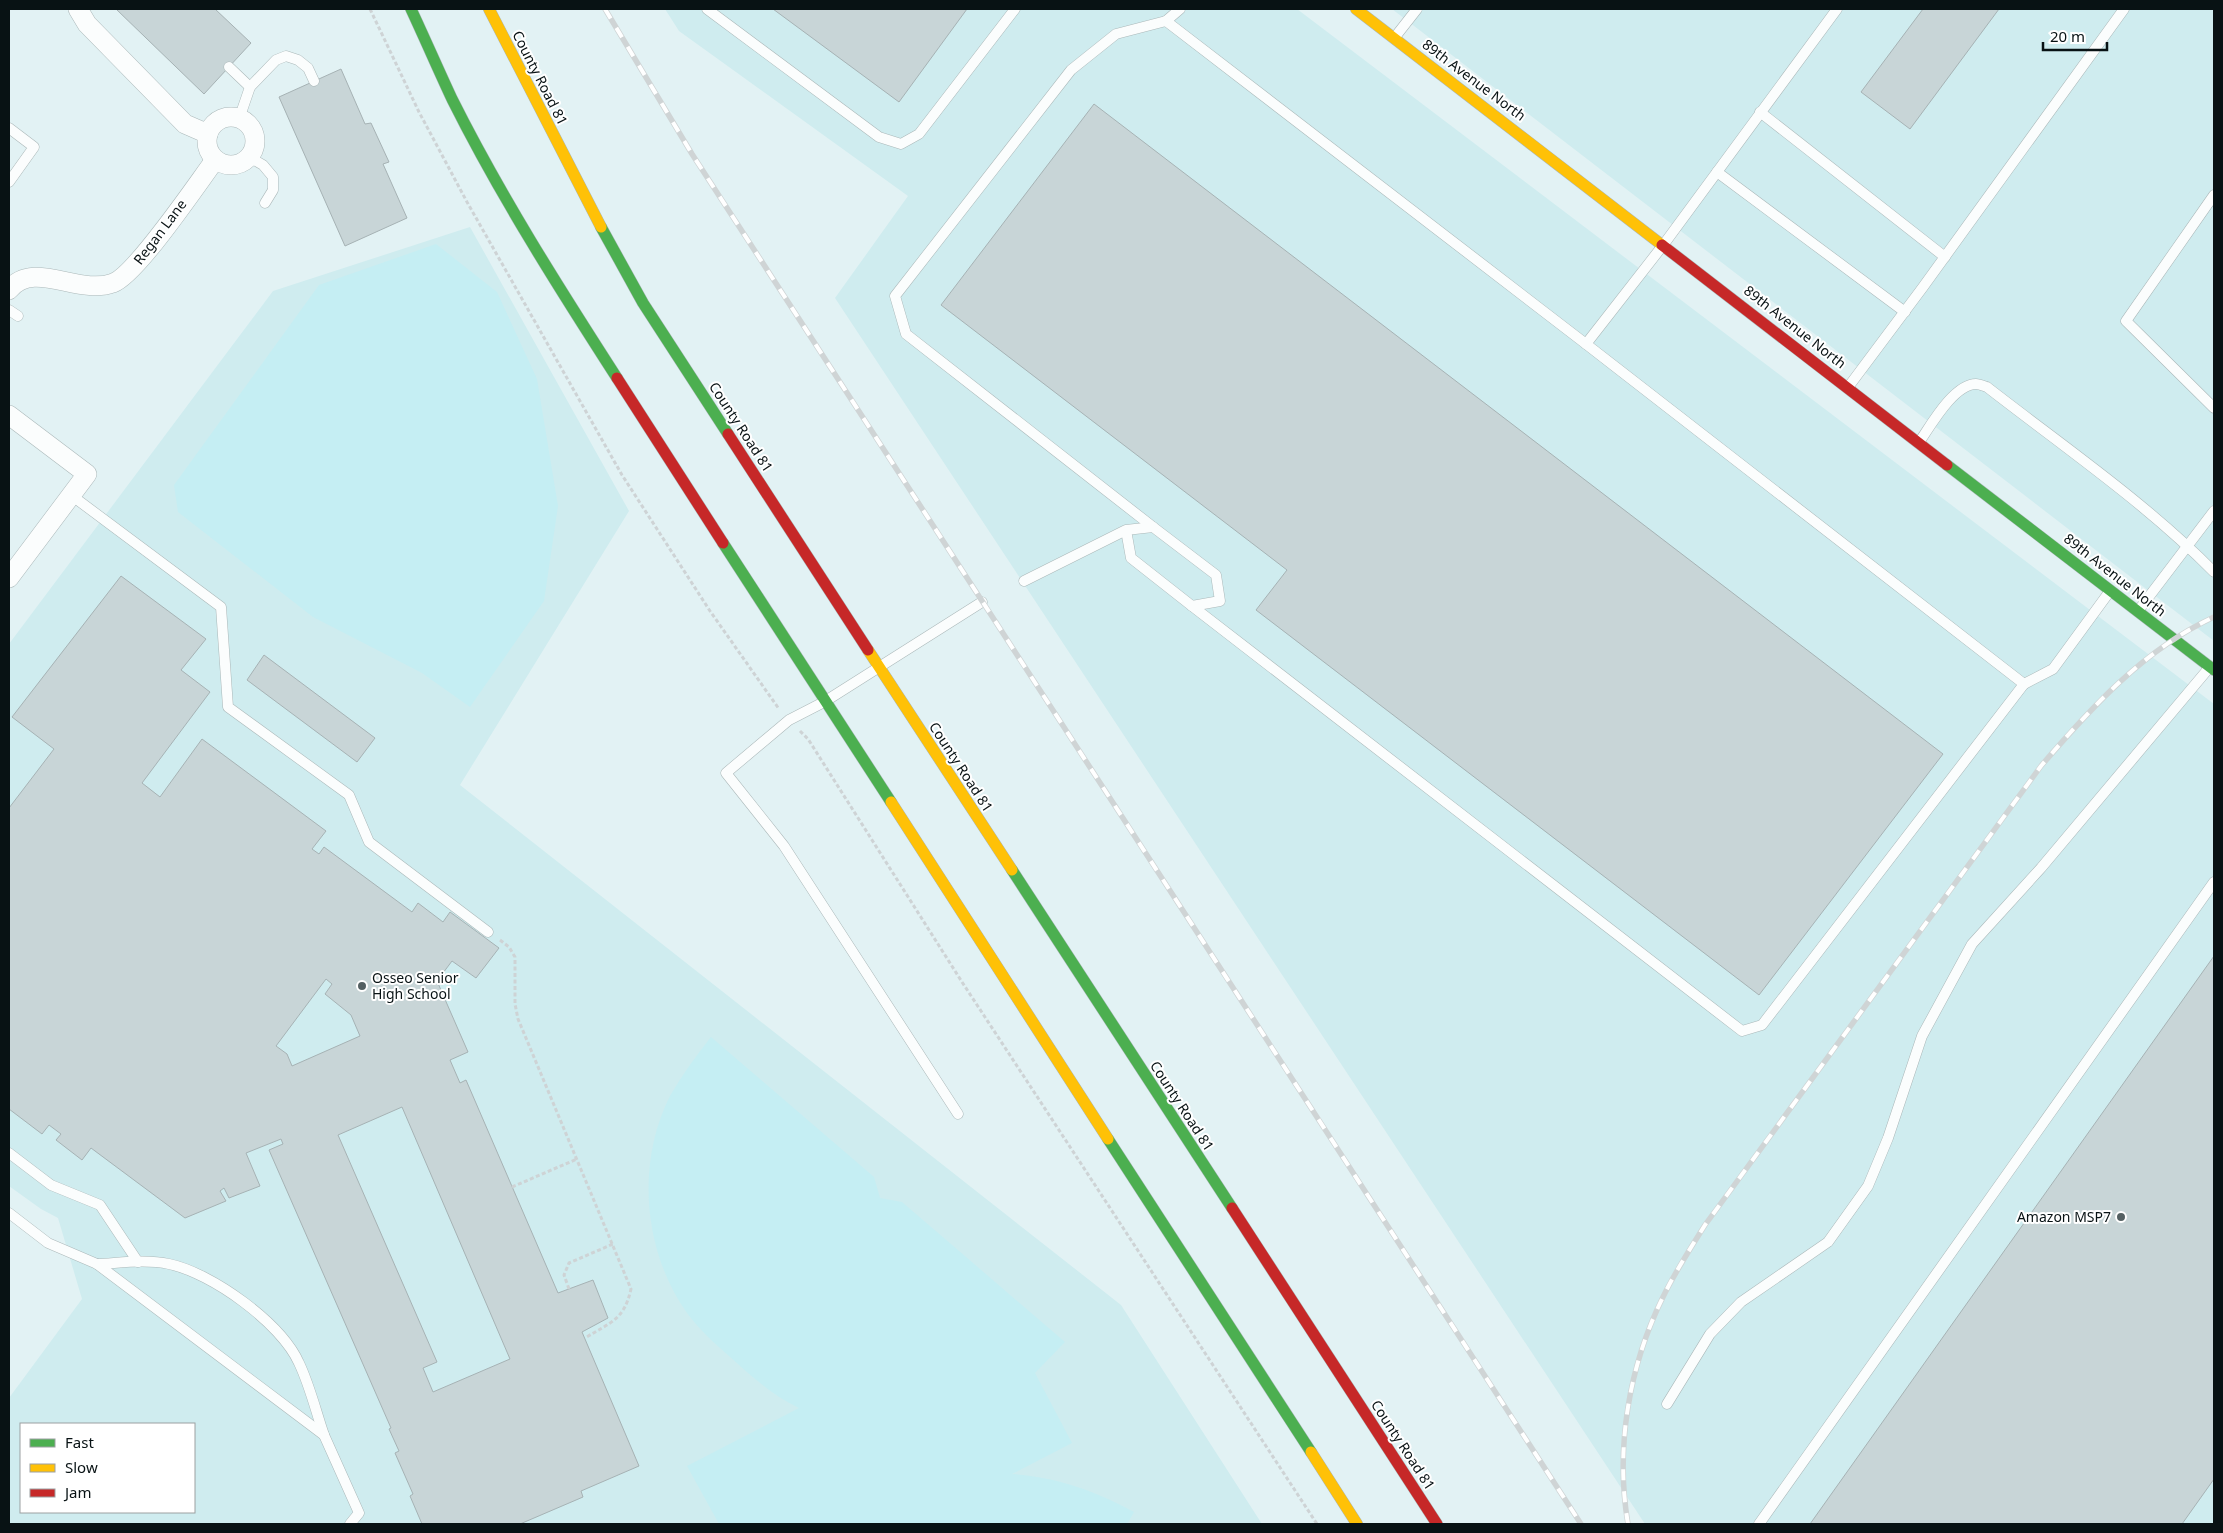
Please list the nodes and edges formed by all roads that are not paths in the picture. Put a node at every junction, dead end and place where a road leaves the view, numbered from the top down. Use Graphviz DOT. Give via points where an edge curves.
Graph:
graph roads {
  1 [pos="78,9"];
  2 [pos="411,9"];
  3 [pos="489,9"];
  4 [pos="707,9"];
  5 [pos="1015,9"];
  6 [pos="1180,9"];
  7 [pos="1356,9"];
  8 [pos="1417,9"];
  9 [pos="1837,9"];
  10 [pos="2124,9"];
  11 [pos="1166,21"];
  12 [pos="1394,38"];
  13 [pos="229,67"];
  14 [pos="314,81"];
  15 [pos="250,87"];
  16 [pos="1760,112"];
  17 [pos="239,119"];
  18 [pos="9,128"];
  19 [pos="208,134"];
  20 [pos="249,157"];
  21 [pos="215,160"];
  22 [pos="1717,172"];
  23 [pos="9,182"];
  24 [pos="2214,195"];
  25 [pos="265,204"];
  26 [pos="1664,244"];
  27 [pos="1945,257"];
  28 [pos="9,290"];
  29 [pos="9,310"];
  30 [pos="1905,312"];
  31 [pos="18,316"];
  32 [pos="1586,344"];
  33 [pos="1848,387"];
  34 [pos="2214,408"];
  35 [pos="9,415"];
  36 [pos="1920,442"];
  37 [pos="71,494"];
  38 [pos="2214,511"];
  39 [pos="1153,527"];
  40 [pos="1126,530"];
  41 [pos="2186,544"];
  42 [pos="2214,572"];
  43 [pos="9,578"];
  44 [pos="1024,581"];
  45 [pos="2111,590"];
  46 [pos="982,602"];
  47 [pos="1192,606"];
  48 [pos="2138,611"];
  49 [pos="878,667"];
  50 [pos="2212,669"];
  51 [pos="2024,684"];
  52 [pos="824,702"];
  53 [pos="2214,882"];
  54 [pos="488,932"];
  55 [pos="958,1114"];
  56 [pos="9,1153"];
  57 [pos="9,1214"];
  58 [pos="138,1262"];
  59 [pos="97,1264"];
  60 [pos="1667,1404"];
  61 [pos="324,1436"];
  62 [pos="350,1524"];
  63 [pos="1357,1524"];
  64 [pos="1437,1524"];
  65 [pos="1759,1524"];
  1 -- 19 [label="street" via="87,24 185,124"];
  2 -- 52 [label="main road" via="453,100 573,310"];
  3 -- 49 [label="main road, County Road 81" via="535,103 643,303"];
  4 -- 5 [label="lane" via="879,137 901,144 919,134"];
  6 -- 11 [label="lane"];
  7 -- 12 [label="main road, 89th Avenue North"];
  8 -- 12 [label="lane"];
  9 -- 16 [label="lane"];
  10 -- 27 [label="lane"];
  11 -- 32 [label="lane"];
  11 -- 39 [label="lane" via="1116,34 1071,70 895,296 906,334"];
  12 -- 26 [label="main road, 89th Avenue North"];
  13 -- 15 [label="lane"];
  14 -- 15 [label="lane" via="308,68 286,56 276,60"];
  15 -- 17 [label="lane"];
  16 -- 22 [label="lane"];
  16 -- 27 [label="lane"];
  17 -- 19 [label="street" via="229,117 220,120"];
  17 -- 20 [label="street" via="253,131 254,149"];
  18 -- 23 [label="lane" via="34,147"];
  19 -- 21 [label="street" via="206,143"];
  20 -- 21 [label="street" via="232,166"];
  20 -- 25 [label="lane" via="263,165 273,177 272,190"];
  21 -- 28 [label="street, Regan Lane" via="134,268 114,283 91,288 44,277 25,277"];
  22 -- 26 [label="lane"];
  22 -- 30 [label="lane"];
  24 -- 34 [label="lane" via="2126,321"];
  26 -- 32 [label="lane"];
  26 -- 33 [label="main road, 89th Avenue North"];
  27 -- 30 [label="lane"];
  29 -- 31 [label="lane"];
  30 -- 33 [label="lane"];
  32 -- 51 [label="lane"];
  33 -- 36 [label="main road, 89th Avenue North"];
  35 -- 37 [label="street" via="86,474"];
  36 -- 41 [label="lane" via="1952,397 1964,387 1975,384 1987,387"];
  36 -- 45 [label="main road, 89th Avenue North"];
  37 -- 43 [label="street"];
  37 -- 54 [label="lane" via="221,607 228,707 348,795 369,842"];
  38 -- 41 [label="lane"];
  39 -- 40 [label="lane"];
  39 -- 47 [label="lane" via="1216,575 1220,601"];
  40 -- 44 [label="lane"];
  40 -- 47 [label="lane" via="1131,558"];
  41 -- 42 [label="lane"];
  41 -- 48 [label="lane"];
  45 -- 48 [label="main road, 89th Avenue North"];
  45 -- 51 [label="lane" via="2053,670"];
  46 -- 49 [label="lane"];
  47 -- 51 [label="lane" via="1742,1032 1762,1026"];
  48 -- 50 [label="main road, 89th Avenue North"];
  49 -- 52 [label="lane"];
  49 -- 64 [label="main road, County Road 81"];
  50 -- 60 [label="lane" via="1972,944 1922,1036 1888,1138 1868,1186 1828,1242 1742,1302 1710,1334"];
  52 -- 55 [label="lane" via="789,720 726,773 784,846"];
  52 -- 63 [label="main road"];
  53 -- 65 [label="lane"];
  56 -- 58 [label="lane" via="51,1185 100,1205"];
  57 -- 59 [label="lane" via="48,1243"];
  58 -- 59 [label="lane"];
  58 -- 61 [label="lane" via="168,1264 197,1273 249,1308 274,1330 299,1363"];
  59 -- 61 [label="lane"];
  61 -- 62 [label="lane" via="359,1513"];
}
